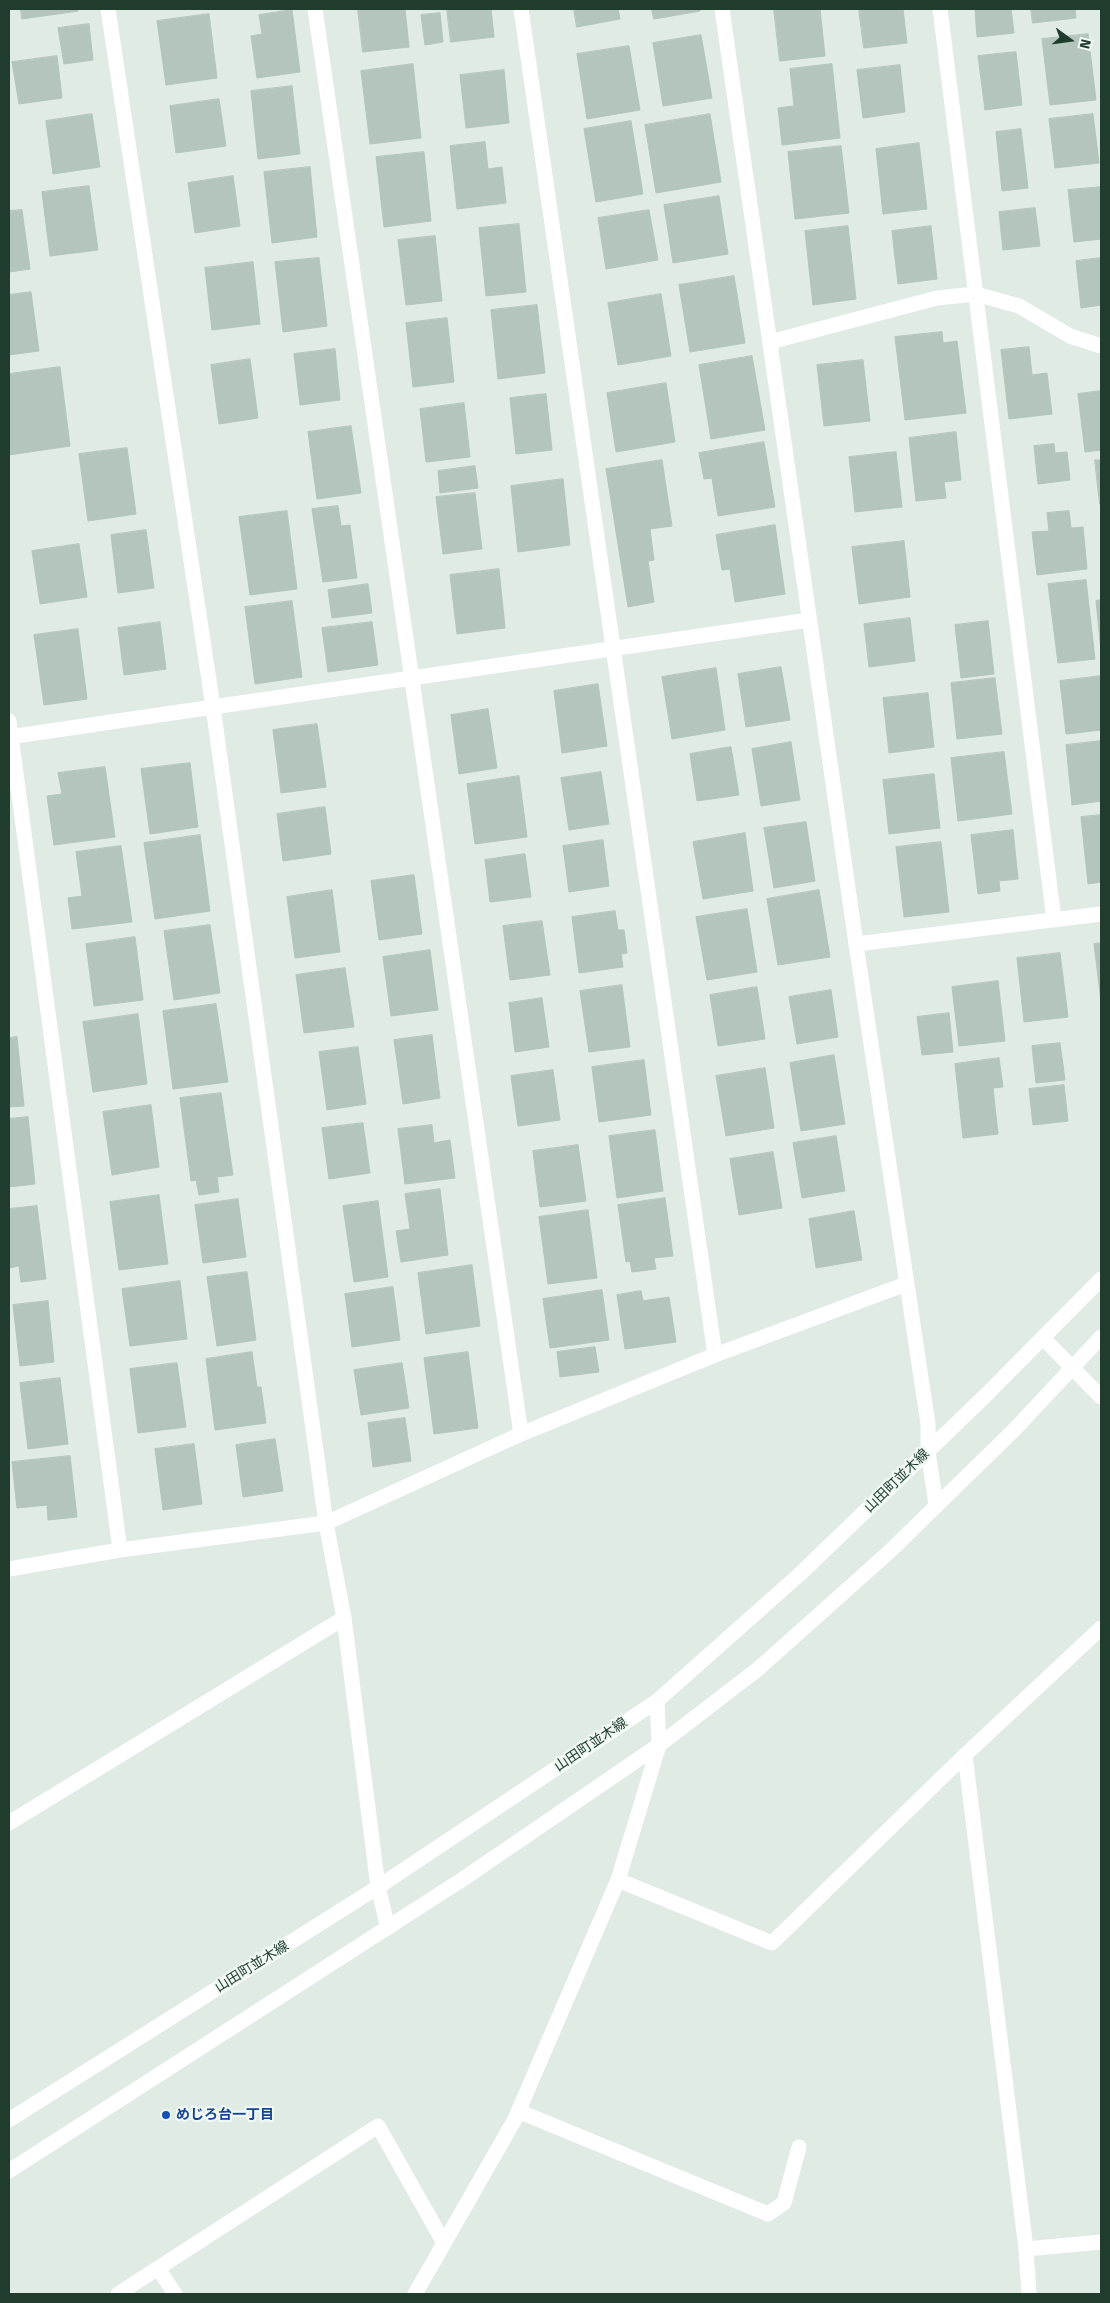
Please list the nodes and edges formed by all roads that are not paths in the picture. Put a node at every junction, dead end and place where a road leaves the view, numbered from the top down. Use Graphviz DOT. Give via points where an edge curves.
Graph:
graph roads {
  1 [pos="108,9"];
  2 [pos="315,9"];
  3 [pos="521,9"];
  4 [pos="722,9"];
  5 [pos="940,9"];
  6 [pos="976,294"];
  7 [pos="770,342"];
  8 [pos="1101,346"];
  9 [pos="809,620"];
  10 [pos="613,649"];
  11 [pos="413,678"];
  12 [pos="212,707"];
  13 [pos="9,720"];
  14 [pos="10,736"];
  15 [pos="1101,914"];
  16 [pos="1054,920"];
  17 [pos="856,944"];
  18 [pos="1101,1279"];
  19 [pos="906,1284"];
  20 [pos="1043,1338"];
  21 [pos="1101,1338"];
  22 [pos="715,1355"];
  23 [pos="1072,1367"];
  24 [pos="1101,1397"];
  25 [pos="522,1434"];
  26 [pos="928,1451"];
  27 [pos="936,1505"];
  28 [pos="326,1523"];
  29 [pos="120,1550"];
  30 [pos="9,1569"];
  31 [pos="344,1618"];
  32 [pos="1101,1628"];
  33 [pos="657,1701"];
  34 [pos="659,1746"];
  35 [pos="965,1755"];
  36 [pos="9,1824"];
  37 [pos="618,1880"];
  38 [pos="378,1887"];
  39 [pos="388,1928"];
  40 [pos="518,2111"];
  41 [pos="9,2120"];
  42 [pos="799,2146"];
  43 [pos="9,2171"];
  44 [pos="1101,2242"];
  45 [pos="444,2243"];
  46 [pos="1026,2249"];
  47 [pos="158,2268"];
  48 [pos="118,2294"];
  49 [pos="175,2294"];
  50 [pos="415,2294"];
  51 [pos="1029,2294"];
  1 -- 12 [label="street"];
  2 -- 11 [label="street"];
  3 -- 10 [label="street"];
  4 -- 7 [label="street"];
  5 -- 6 [label="street"];
  6 -- 7 [label="street" via="936,298"];
  6 -- 8 [label="street" via="1019,306 1070,336"];
  6 -- 16 [label="street"];
  7 -- 9 [label="street"];
  9 -- 10 [label="street"];
  9 -- 17 [label="street"];
  10 -- 11 [label="street"];
  10 -- 22 [label="street"];
  11 -- 12 [label="street"];
  11 -- 25 [label="street"];
  12 -- 14 [label="street"];
  12 -- 28 [label="street"];
  13 -- 14 [label="street"];
  14 -- 29 [label="street"];
  15 -- 16 [label="street"];
  16 -- 17 [label="street"];
  17 -- 19 [label="street"];
  18 -- 20 [label="street, 山田町並木線"];
  19 -- 22 [label="street"];
  19 -- 26 [label="street" via="928,1424"];
  20 -- 23 [label="street"];
  20 -- 26 [label="street, 山田町並木線"];
  21 -- 23 [label="street"];
  22 -- 25 [label="street"];
  23 -- 24 [label="street"];
  23 -- 27 [label="street" via="1016,1428"];
  25 -- 28 [label="street"];
  26 -- 27 [label="street"];
  26 -- 33 [label="street, 山田町並木線" via="800,1574"];
  27 -- 34 [label="street" via="889,1552 758,1669"];
  28 -- 29 [label="street"];
  28 -- 31 [label="street"];
  29 -- 30 [label="street"];
  31 -- 36 [label="street"];
  31 -- 38 [label="street"];
  32 -- 35 [label="street"];
  33 -- 34 [label="street"];
  33 -- 38 [label="street, 山田町並木線"];
  34 -- 37 [label="street"];
  34 -- 39 [label="street"];
  35 -- 37 [label="street" via="772,1943"];
  35 -- 46 [label="street"];
  37 -- 40 [label="street"];
  38 -- 39 [label="street"];
  38 -- 41 [label="street, 山田町並木線"];
  39 -- 43 [label="street"];
  40 -- 42 [label="street" via="768,2214 784,2203"];
  40 -- 45 [label="street"];
  44 -- 46 [label="street"];
  45 -- 47 [label="street" via="378,2126"];
  45 -- 50 [label="street"];
  46 -- 51 [label="street"];
  47 -- 48 [label="street"];
  47 -- 49 [label="street"];
}
